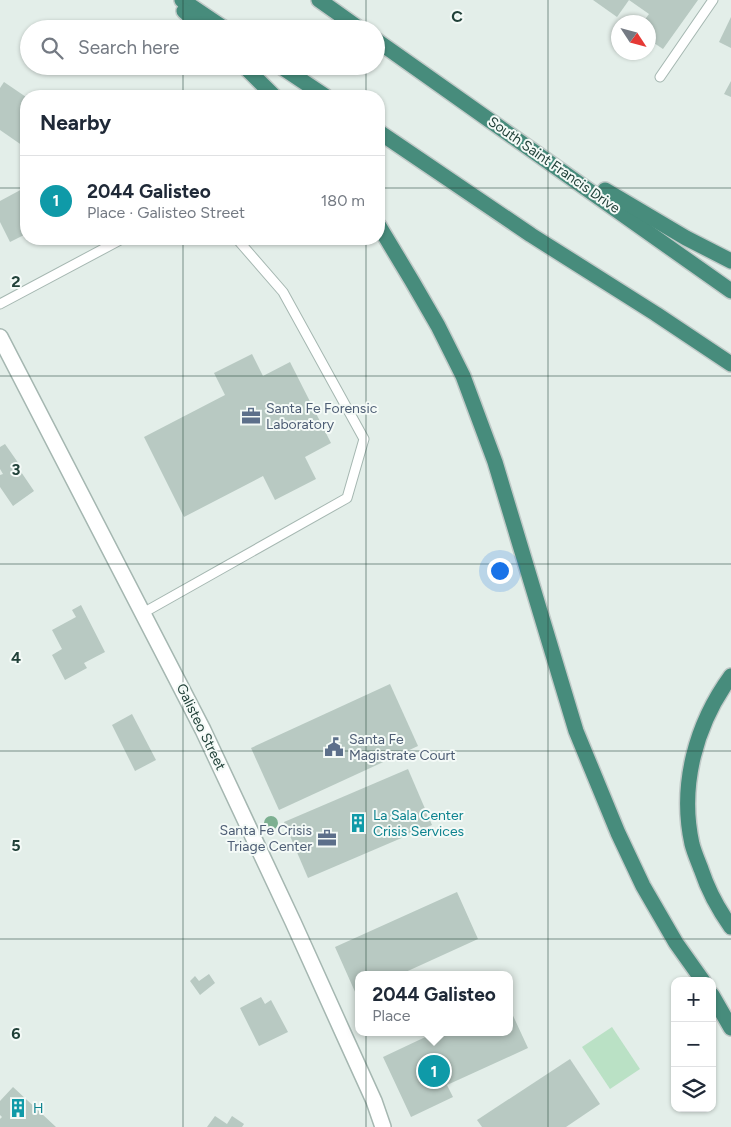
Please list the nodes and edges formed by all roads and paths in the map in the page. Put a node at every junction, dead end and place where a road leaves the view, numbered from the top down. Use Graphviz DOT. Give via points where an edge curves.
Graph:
graph roads {
  1 [pos="171,0"];
  2 [pos="182,0"];
  3 [pos="319,0"];
  4 [pos="713,0"];
  5 [pos="194,20"];
  6 [pos="212,20"];
  7 [pos="347,20"];
  8 [pos="385,46"];
  9 [pos="253,75"];
  10 [pos="294,75"];
  11 [pos="660,77"];
  12 [pos="268,90"];
  13 [pos="316,90"];
  14 [pos="385,136"];
  15 [pos="525,145"];
  16 [pos="385,236"];
  17 [pos="111,245"];
  18 [pos="242,245"];
  19 [pos="731,262"];
  20 [pos="731,291"];
  21 [pos="0,304"];
  22 [pos="0,337"];
  23 [pos="731,364"];
  24 [pos="143,613"];
  25 [pos="731,676"];
  26 [pos="731,927"];
  27 [pos="700,977"];
  28 [pos="716,998"];
  29 [pos="716,1001"];
  30 [pos="731,1014"];
  31 [pos="731,1028"];
  32 [pos="382,1127"];
  1 -- 5 [label="highway"];
  2 -- 6 [label="highway"];
  3 -- 7 [label="highway"];
  4 -- 11 [label="lane"];
  8 -- 15 [label="highway, South Saint Francis Drive"];
  9 -- 12 [label="highway"];
  10 -- 13 [label="highway"];
  14 -- 23 [label="highway"];
  15 -- 19 [label="highway"];
  15 -- 20 [label="highway, South Saint Francis Drive"];
  16 -- 27 [label="highway" via="463,376 495,462 576,731 618,833 643,886"];
  17 -- 21 [label="lane"];
  18 -- 24 [label="lane" via="284,292 364,439 347,498"];
  22 -- 24 [label="street, Galisteo Street"];
  24 -- 32 [label="street, Galisteo Street" via="203,730 277,888 370,1093"];
  25 -- 26 [label="highway" via="699,736 692,761 688,805 692,844 708,890"];
  28 -- 30 [label="highway"];
  29 -- 31 [label="highway"];
}
